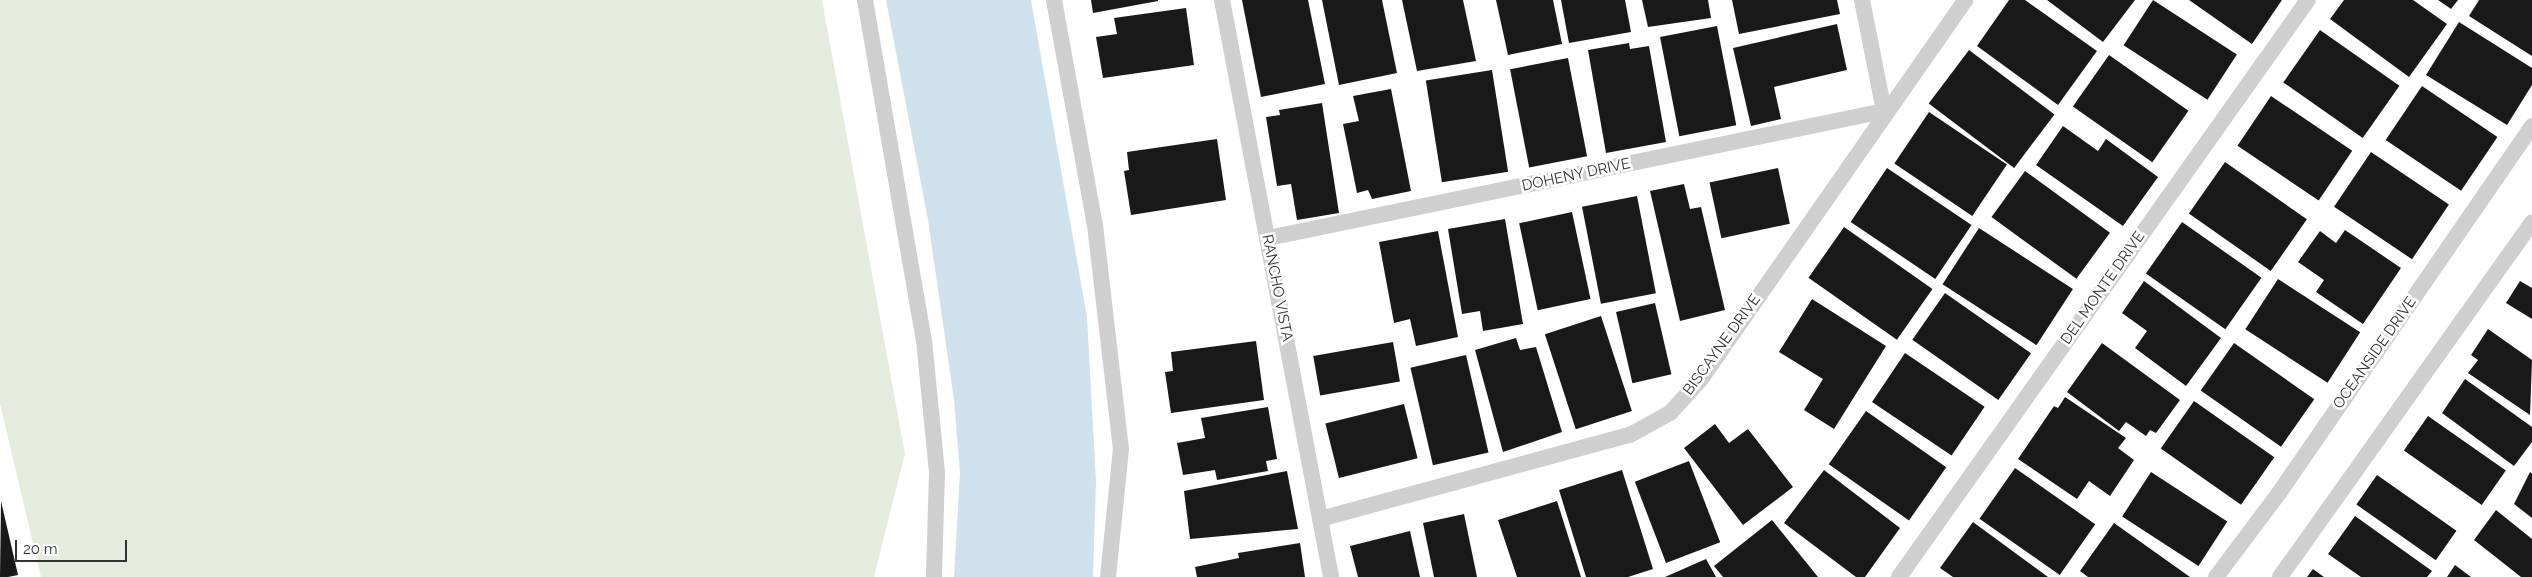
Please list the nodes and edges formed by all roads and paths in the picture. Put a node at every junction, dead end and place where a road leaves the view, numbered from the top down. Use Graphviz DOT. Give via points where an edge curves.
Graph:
graph roads {
  1 [pos="864,0"];
  2 [pos="1054,0"];
  3 [pos="1222,0"];
  4 [pos="1862,0"];
  5 [pos="1965,0"];
  6 [pos="2308,0"];
  7 [pos="1884,111"];
  8 [pos="2532,126"];
  9 [pos="2532,222"];
  10 [pos="1268,238"];
  11 [pos="1320,518"];
  12 [pos="934,577"];
  13 [pos="1108,577"];
  14 [pos="1331,577"];
  15 [pos="1899,577"];
  16 [pos="2216,577"];
  17 [pos="2280,577"];
  1 -- 12 [label="lane" via="924,340 936,473"];
  2 -- 13 [label="lane" via="1096,225 1121,449"];
  3 -- 10 [label="lane, RANCHO VISTA"];
  4 -- 7 [label="lane"];
  5 -- 7 [label="lane, BISCAYNE DRIVE"];
  6 -- 15 [label="lane, DEL MONTE DRIVE"];
  7 -- 10 [label="lane, DOHENY DRIVE"];
  7 -- 11 [label="lane, BISCAYNE DRIVE" via="1701,379 1670,413 1630,435"];
  8 -- 16 [label="lane, OCEANSIDE DRIVE" via="2279,493"];
  9 -- 17 [label="lane"];
  10 -- 11 [label="lane, RANCHO VISTA"];
  11 -- 14 [label="lane, RANCHO VISTA"];
}
